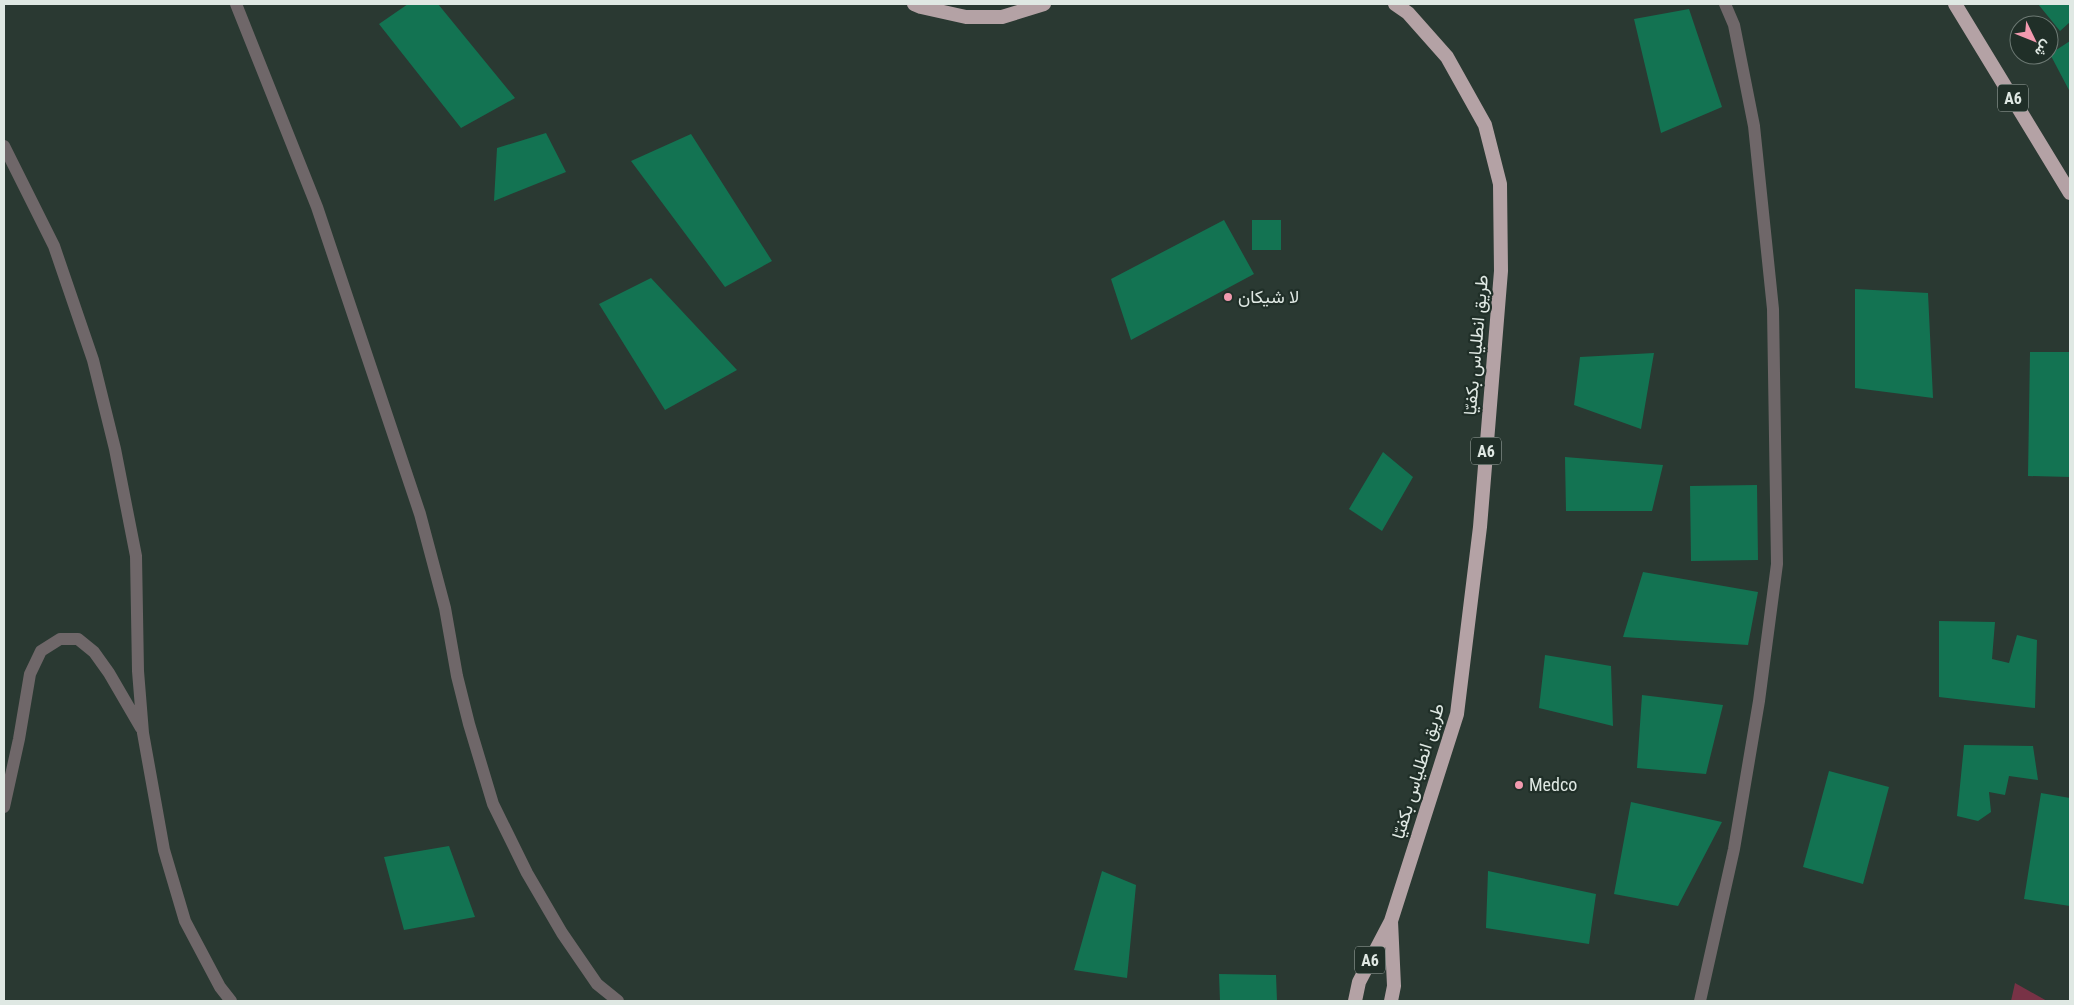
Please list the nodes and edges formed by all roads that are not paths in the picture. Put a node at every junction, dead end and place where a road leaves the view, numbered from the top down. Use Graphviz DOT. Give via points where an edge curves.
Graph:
graph roads {
  1 [pos="236,4"];
  2 [pos="914,4"];
  3 [pos="1044,4"];
  4 [pos="1395,4"];
  5 [pos="1725,4"];
  6 [pos="1954,4"];
  7 [pos="4,146"];
  8 [pos="2070,194"];
  9 [pos="143,733"];
  10 [pos="4,807"];
  11 [pos="1391,920"];
  12 [pos="231,1001"];
  13 [pos="618,1001"];
  14 [pos="1354,1001"];
  15 [pos="1391,1001"];
  16 [pos="1700,1001"];
  1 -- 13 [label="street" via="317,207 420,514 445,608 469,724 493,804 527,873 562,933 597,984"];
  2 -- 3 [label="highway" via="966,17 1002,17"];
  4 -- 11 [label="highway, طريق انطلياس بكفيّا / A6" via="1408,13 1447,57 1485,125 1500,184 1501,271 1480,527 1457,714"];
  5 -- 16 [label="street" via="1734,25 1754,126 1773,309 1777,564 1759,701 1734,849"];
  6 -- 8 [label="highway, A6"];
  7 -- 9 [label="street" via="54,246 93,360 116,449 136,556 138,671"];
  9 -- 10 [label="street" via="94,652 78,639 60,639 41,651 30,674"];
  9 -- 12 [label="street" via="164,850 185,921 220,987"];
  11 -- 14 [label="highway, طريق انطلياس بكفيّا / A6" via="1359,982"];
  11 -- 15 [label="highway, طريق انطلياس بكفيّا / A6" via="1394,986"];
}
